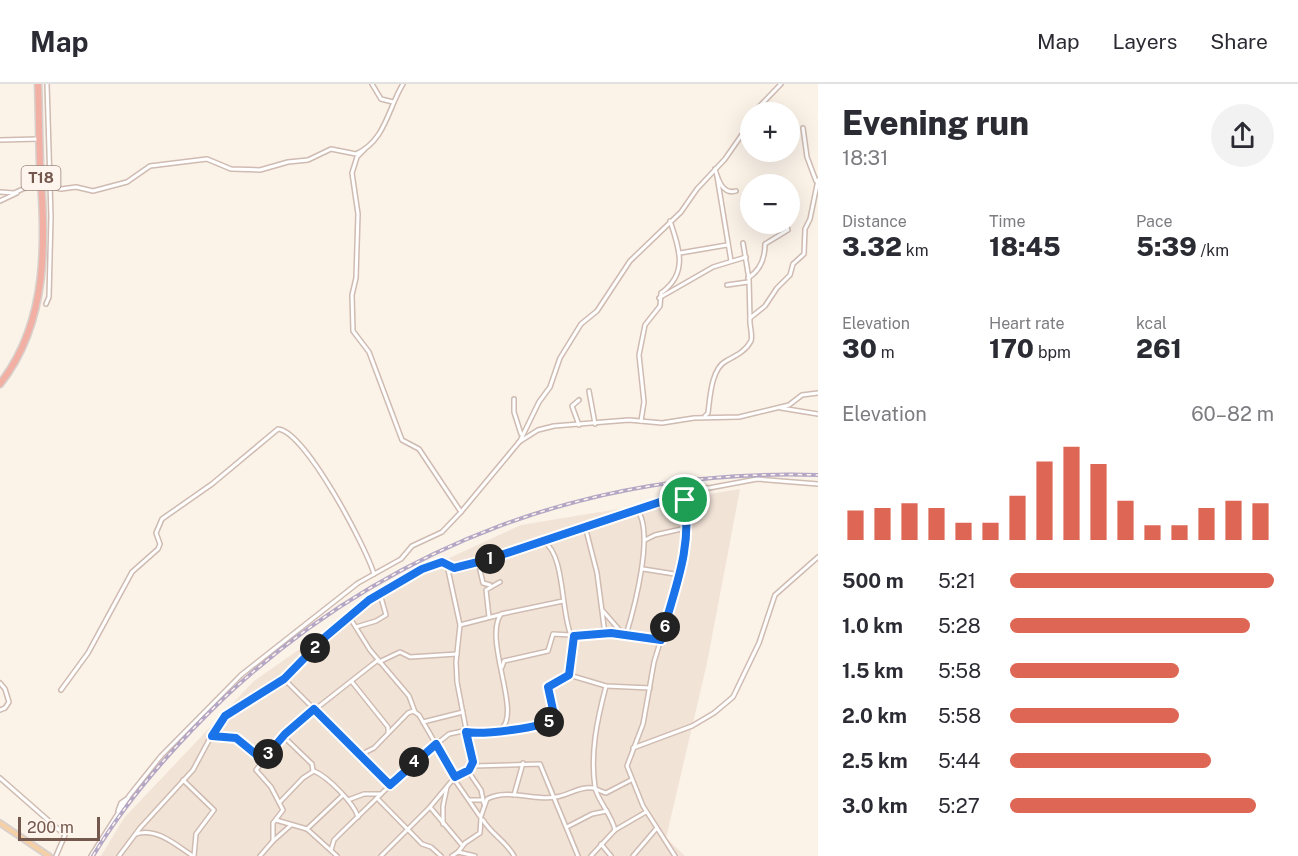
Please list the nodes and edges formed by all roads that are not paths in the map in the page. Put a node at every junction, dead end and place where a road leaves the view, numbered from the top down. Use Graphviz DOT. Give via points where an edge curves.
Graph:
graph roads {
  1 [pos="38,84"];
  2 [pos="46,84"];
  3 [pos="372,84"];
  4 [pos="404,84"];
  5 [pos="781,84"];
  6 [pos="393,102"];
  7 [pos="764,102"];
  8 [pos="803,128"];
  9 [pos="740,136"];
  10 [pos="39,139"];
  11 [pos="0,140"];
  12 [pos="364,149"];
  13 [pos="715,169"];
  14 [pos="717,176"];
  15 [pos="817,181"];
  16 [pos="42,186"];
  17 [pos="51,187"];
  18 [pos="736,191"];
  19 [pos="0,192"];
  20 [pos="18,192"];
  21 [pos="0,201"];
  22 [pos="670,221"];
  23 [pos="781,234"];
  24 [pos="743,243"];
  25 [pos="727,245"];
  26 [pos="680,253"];
  27 [pos="746,257"];
  28 [pos="731,261"];
  29 [pos="748,280"];
  30 [pos="727,285"];
  31 [pos="659,298"];
  32 [pos="46,304"];
  33 [pos="750,318"];
  34 [pos="0,384"];
  35 [pos="589,392"];
  36 [pos="818,393"];
  37 [pos="514,399"];
  38 [pos="579,400"];
  39 [pos="779,408"];
  40 [pos="818,414"];
  41 [pos="703,417"];
  42 [pos="641,421"];
  43 [pos="595,424"];
  44 [pos="579,425"];
  45 [pos="522,435"];
  46 [pos="519,443"];
  47 [pos="818,484"];
  48 [pos="685,500"];
  49 [pos="637,510"];
  50 [pos="461,512"];
  51 [pos="585,526"];
  52 [pos="686,528"];
  53 [pos="644,541"];
  54 [pos="544,542"];
  55 [pos="818,557"];
  56 [pos="475,562"];
  57 [pos="447,565"];
  58 [pos="643,569"];
  59 [pos="681,574"];
  60 [pos="374,575"];
  61 [pos="500,582"];
  62 [pos="491,585"];
  63 [pos="380,593"];
  64 [pos="563,601"];
  65 [pos="603,611"];
  66 [pos="501,614"];
  67 [pos="489,617"];
  68 [pos="350,618"];
  69 [pos="460,625"];
  70 [pos="356,627"];
  71 [pos="604,634"];
  72 [pos="625,635"];
  73 [pos="572,636"];
  74 [pos="661,640"];
  75 [pos="457,654"];
  76 [pos="379,661"];
  77 [pos="501,668"];
  78 [pos="569,675"];
  79 [pos="284,679"];
  80 [pos="352,682"];
  81 [pos="0,683"];
  82 [pos="606,686"];
  83 [pos="650,688"];
  84 [pos="62,690"];
  85 [pos="314,709"];
  86 [pos="0,710"];
  87 [pos="416,712"];
  88 [pos="463,712"];
  89 [pos="423,722"];
  90 [pos="388,727"];
  91 [pos="395,727"];
  92 [pos="500,730"];
  93 [pos="466,732"];
  94 [pos="388,734"];
  95 [pos="212,736"];
  96 [pos="284,736"];
  97 [pos="436,744"];
  98 [pos="633,748"];
  99 [pos="356,750"];
  100 [pos="366,752"];
  101 [pos="263,760"];
  102 [pos="365,760"];
  103 [pos="523,763"];
  104 [pos="473,766"];
  105 [pos="313,771"];
  106 [pos="468,771"];
  107 [pos="0,778"];
  108 [pos="454,778"];
  109 [pos="183,780"];
  110 [pos="632,780"];
  111 [pos="390,785"];
  112 [pos="447,787"];
  113 [pos="595,789"];
  114 [pos="382,794"];
  115 [pos="343,795"];
  116 [pos="514,795"];
  117 [pos="377,798"];
  118 [pos="554,798"];
  119 [pos="348,800"];
  120 [pos="469,800"];
  121 [pos="482,800"];
  122 [pos="280,802"];
  123 [pos="355,806"];
  124 [pos="485,806"];
  125 [pos="430,807"];
  126 [pos="364,811"];
  127 [pos="608,811"];
  128 [pos="646,812"];
  129 [pos="358,817"];
  130 [pos="481,817"];
  131 [pos="276,820"];
  132 [pos="0,823"];
  133 [pos="443,824"];
  134 [pos="291,825"];
  135 [pos="567,827"];
  136 [pos="307,829"];
  137 [pos="408,829"];
  138 [pos="656,829"];
  139 [pos="615,830"];
  140 [pos="135,834"];
  141 [pos="273,842"];
  142 [pos="601,844"];
  143 [pos="462,846"];
  144 [pos="331,850"];
  145 [pos="458,852"];
  146 [pos="638,852"];
  147 [pos="466,854"];
  148 [pos="50,856"];
  149 [pos="56,856"];
  150 [pos="91,856"];
  151 [pos="119,856"];
  152 [pos="194,856"];
  153 [pos="260,856"];
  154 [pos="337,856"];
  155 [pos="381,856"];
  156 [pos="441,856"];
  157 [pos="452,856"];
  158 [pos="475,856"];
  159 [pos="514,856"];
  160 [pos="578,856"];
  161 [pos="591,856"];
  162 [pos="611,856"];
  163 [pos="633,856"];
  164 [pos="640,856"];
  165 [pos="675,856"];
  1 -- 10 [label="highway, T18"];
  2 -- 17 [label="street"];
  3 -- 6 [label="street" via="381,99"];
  4 -- 6 [label="street"];
  5 -- 7 [label="street"];
  6 -- 12 [label="street" via="380,134"];
  8 -- 15 [label="street" via="806,154"];
  9 -- 13 [label="street"];
  10 -- 11 [label="street"];
  10 -- 16 [label="highway, T18"];
  12 -- 17 [label="street" via="352,154 331,148 308,160 260,170 226,168 207,159 150,166 128,182 93,191"];
  12 -- 50 [label="street" via="352,174 358,214 353,330 369,352 402,440 419,449"];
  13 -- 14 [label="street"];
  13 -- 22 [label="street"];
  14 -- 18 [label="street" via="726,192"];
  14 -- 25 [label="street"];
  15 -- 33 [label="street" via="805,231 804,254 765,306"];
  16 -- 17 [label="street"];
  16 -- 20 [label="street" via="35,183"];
  16 -- 34 [label="highway, T18" via="42,273 37,309 24,346"];
  17 -- 32 [label="street"];
  19 -- 20 [label="street"];
  20 -- 21 [label="street"];
  22 -- 26 [label="street"];
  22 -- 45 [label="street" via="630,261 597,311 581,324"];
  23 -- 29 [label="street" via="765,244 764,258"];
  24 -- 27 [label="street"];
  25 -- 26 [label="street"];
  25 -- 28 [label="street"];
  26 -- 31 [label="street" via="673,281"];
  27 -- 28 [label="street"];
  27 -- 29 [label="street"];
  28 -- 31 [label="street"];
  29 -- 30 [label="street"];
  29 -- 33 [label="street"];
  31 -- 42 [label="street" via="660,306 645,325 639,354 644,402"];
  33 -- 41 [label="street" via="751,341 714,375 708,413"];
  35 -- 43 [label="street"];
  36 -- 39 [label="street" via="802,394"];
  37 -- 45 [label="street"];
  38 -- 44 [label="street" via="572,406"];
  39 -- 40 [label="street"];
  39 -- 41 [label="street" via="739,417"];
  41 -- 42 [label="street" via="662,423"];
  42 -- 43 [label="street"];
  43 -- 44 [label="street"];
  44 -- 46 [label="street" via="542,429"];
  45 -- 46 [label="street"];
  46 -- 50 [label="street"];
  47 -- 48 [label="street" via="757,478 709,488 686,486"];
  48 -- 49 [label="street" via="668,500"];
  48 -- 52 [label="street"];
  49 -- 51 [label="street"];
  49 -- 53 [label="street"];
  50 -- 60 [label="street" via="442,532 412,546 401,559"];
  51 -- 54 [label="street"];
  51 -- 65 [label="street" via="595,558"];
  52 -- 53 [label="street"];
  52 -- 59 [label="street"];
  53 -- 58 [label="street"];
  54 -- 56 [label="street"];
  54 -- 64 [label="street" via="558,568"];
  55 -- 98 [label="street" via="775,595 759,643 733,697 692,726"];
  56 -- 57 [label="street" via="457,567"];
  56 -- 62 [label="street" via="483,583"];
  57 -- 63 [label="street" via="442,562 427,567"];
  57 -- 69 [label="street"];
  58 -- 59 [label="street"];
  58 -- 72 [label="street"];
  59 -- 74 [label="street"];
  60 -- 84 [label="street" via="351,519 311,457 287,432 278,429 162,519 156,533 158,549 132,572 88,653"];
  60 -- 150 [label="street" via="358,583 247,669 185,728 128,798"];
  61 -- 62 [label="street"];
  62 -- 67 [label="street" via="486,590"];
  63 -- 68 [label="street"];
  63 -- 70 [label="street" via="386,615"];
  64 -- 66 [label="street"];
  64 -- 73 [label="street"];
  65 -- 71 [label="street"];
  65 -- 72 [label="street"];
  66 -- 67 [label="street"];
  66 -- 77 [label="street" via="497,630"];
  67 -- 69 [label="street"];
  68 -- 70 [label="street"];
  68 -- 79 [label="street"];
  69 -- 75 [label="street"];
  70 -- 76 [label="street"];
  71 -- 72 [label="street"];
  71 -- 73 [label="street"];
  72 -- 74 [label="street"];
  73 -- 77 [label="street" via="553,633 548,651 510,658"];
  73 -- 78 [label="street"];
  74 -- 83 [label="street"];
  75 -- 76 [label="street" via="410,657 400,652"];
  75 -- 88 [label="street"];
  76 -- 80 [label="street"];
  76 -- 87 [label="street" via="409,696"];
  77 -- 92 [label="street" via="507,720"];
  78 -- 82 [label="street"];
  78 -- 92 [label="street" via="548,687 554,720"];
  79 -- 85 [label="street"];
  79 -- 95 [label="street" via="225,716"];
  80 -- 85 [label="street"];
  80 -- 90 [label="street"];
  81 -- 86 [label="street" via="9,702"];
  82 -- 83 [label="street"];
  82 -- 113 [label="street" via="592,745"];
  83 -- 98 [label="street" via="643,724"];
  85 -- 96 [label="street"];
  85 -- 99 [label="street"];
  87 -- 89 [label="street"];
  87 -- 91 [label="street" via="408,713"];
  88 -- 89 [label="street"];
  88 -- 93 [label="street"];
  89 -- 97 [label="street"];
  90 -- 91 [label="street"];
  90 -- 94 [label="street"];
  91 -- 94 [label="street"];
  92 -- 93 [label="street"];
  93 -- 97 [label="street" via="450,734"];
  93 -- 104 [label="street"];
  94 -- 100 [label="street"];
  95 -- 101 [label="street" via="236,738"];
  95 -- 109 [label="street"];
  96 -- 101 [label="street"];
  96 -- 105 [label="street" via="312,764"];
  97 -- 108 [label="street"];
  97 -- 111 [label="street"];
  98 -- 110 [label="street" via="627,766"];
  99 -- 100 [label="street"];
  99 -- 102 [label="street"];
  100 -- 102 [label="street"];
  101 -- 122 [label="street" via="256,772"];
  102 -- 111 [label="street"];
  103 -- 104 [label="street"];
  103 -- 116 [label="street"];
  103 -- 118 [label="street" via="540,764"];
  104 -- 106 [label="street"];
  105 -- 115 [label="street"];
  105 -- 122 [label="street"];
  106 -- 108 [label="street"];
  106 -- 121 [label="street" via="480,788"];
  107 -- 149 [label="street" via="65,835"];
  108 -- 112 [label="street"];
  108 -- 120 [label="street"];
  109 -- 140 [label="street"];
  109 -- 152 [label="street" via="214,810 196,834"];
  110 -- 113 [label="street" via="610,792"];
  110 -- 128 [label="street"];
  111 -- 114 [label="street"];
  112 -- 125 [label="street"];
  112 -- 133 [label="street"];
  113 -- 118 [label="street" via="580,789"];
  113 -- 127 [label="street"];
  114 -- 117 [label="street"];
  114 -- 119 [label="street" via="364,794"];
  115 -- 119 [label="street"];
  115 -- 136 [label="street"];
  116 -- 118 [label="street"];
  116 -- 124 [label="street" via="489,797"];
  117 -- 126 [label="street"];
  117 -- 137 [label="street"];
  118 -- 135 [label="street"];
  119 -- 123 [label="street"];
  120 -- 121 [label="street"];
  120 -- 130 [label="street"];
  121 -- 124 [label="street"];
  122 -- 131 [label="street" via="283,810"];
  123 -- 126 [label="street"];
  123 -- 129 [label="street"];
  124 -- 130 [label="street"];
  125 -- 133 [label="street"];
  125 -- 137 [label="street"];
  126 -- 129 [label="street"];
  127 -- 135 [label="street" via="596,812"];
  127 -- 139 [label="street"];
  128 -- 138 [label="street"];
  128 -- 139 [label="street"];
  129 -- 144 [label="street" via="334,840"];
  130 -- 143 [label="street" via="480,833"];
  130 -- 159 [label="street"];
  131 -- 134 [label="street"];
  131 -- 141 [label="street" via="272,826"];
  132 -- 148 [label="main road"];
  133 -- 143 [label="street"];
  134 -- 136 [label="street"];
  134 -- 141 [label="street"];
  135 -- 160 [label="street"];
  136 -- 144 [label="street"];
  137 -- 155 [label="street"];
  137 -- 156 [label="street"];
  138 -- 146 [label="street"];
  138 -- 165 [label="street"];
  139 -- 142 [label="street"];
  140 -- 151 [label="street"];
  140 -- 152 [label="street" via="164,837"];
  141 -- 153 [label="street"];
  142 -- 161 [label="street"];
  142 -- 162 [label="street"];
  143 -- 145 [label="street"];
  143 -- 147 [label="street"];
  144 -- 154 [label="street"];
  145 -- 147 [label="street"];
  145 -- 157 [label="street"];
  146 -- 163 [label="street"];
  146 -- 164 [label="street"];
  147 -- 158 [label="street"];
}
